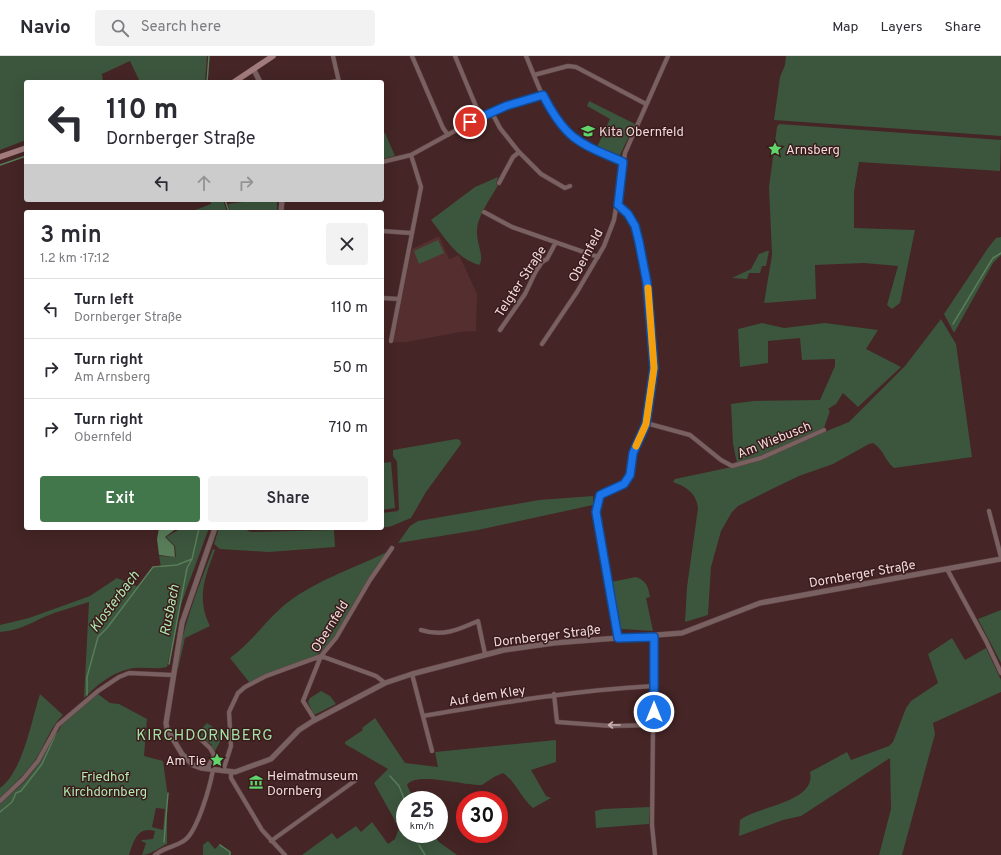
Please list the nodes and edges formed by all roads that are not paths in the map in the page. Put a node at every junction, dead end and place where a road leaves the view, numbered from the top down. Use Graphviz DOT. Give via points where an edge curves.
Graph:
graph roads {
  1 [pos="273,56"];
  2 [pos="333,56"];
  3 [pos="412,56"];
  4 [pos="455,56"];
  5 [pos="526,56"];
  6 [pos="668,56"];
  7 [pos="254,70"];
  8 [pos="534,75"];
  9 [pos="237,80"];
  10 [pos="259,80"];
  11 [pos="339,80"];
  12 [pos="543,95"];
  13 [pos="646,104"];
  14 [pos="491,112"];
  15 [pos="480,116"];
  16 [pos="448,135"];
  17 [pos="24,149"];
  18 [pos="519,152"];
  19 [pos="411,155"];
  20 [pos="0,157"];
  21 [pos="384,162"];
  22 [pos="623,162"];
  23 [pos="499,183"];
  24 [pos="570,186"];
  25 [pos="618,205"];
  26 [pos="484,212"];
  27 [pos="384,231"];
  28 [pos="411,233"];
  29 [pos="556,242"];
  30 [pos="598,257"];
  31 [pos="384,298"];
  32 [pos="399,299"];
  33 [pos="500,330"];
  34 [pos="391,341"];
  35 [pos="542,344"];
  36 [pos="646,424"];
  37 [pos="824,430"];
  38 [pos="989,511"];
  39 [pos="214,530"];
  40 [pos="392,548"];
  41 [pos="1001,558"];
  42 [pos="947,569"];
  43 [pos="421,630"];
  44 [pos="654,637"];
  45 [pos="618,638"];
  46 [pos="485,654"];
  47 [pos="321,656"];
  48 [pos="1001,673"];
  49 [pos="172,674"];
  50 [pos="412,674"];
  51 [pos="385,683"];
  52 [pos="654,686"];
  53 [pos="554,694"];
  54 [pos="423,716"];
  55 [pos="314,720"];
  56 [pos="654,725"];
  57 [pos="195,734"];
  58 [pos="432,751"];
  59 [pos="210,770"];
  60 [pos="223,771"];
  61 [pos="231,772"];
  62 [pos="356,780"];
  63 [pos="0,801"];
  64 [pos="271,841"];
  65 [pos="154,855"];
  66 [pos="285,855"];
  67 [pos="655,855"];
  1 -- 7 [label="main road"];
  2 -- 11 [label="street"];
  3 -- 16 [label="street"];
  4 -- 15 [label="street"];
  5 -- 8 [label="street"];
  6 -- 13 [label="street, Obernfeld"];
  7 -- 9 [label="main road"];
  7 -- 10 [label="street"];
  8 -- 12 [label="street"];
  8 -- 13 [label="street" via="568,66 576,67"];
  12 -- 14 [label="street"];
  12 -- 22 [label="street" via="553,115 567,133 581,143"];
  13 -- 22 [label="street, Obernfeld"];
  14 -- 15 [label="street"];
  14 -- 18 [label="street"];
  15 -- 16 [label="street"];
  16 -- 19 [label="street"];
  17 -- 20 [label="main road"];
  18 -- 23 [label="street" via="513,157"];
  18 -- 24 [label="street" via="541,174 565,188"];
  19 -- 21 [label="street"];
  19 -- 28 [label="street" via="421,187"];
  22 -- 25 [label="street, Obernfeld"];
  25 -- 30 [label="street, Obernfeld" via="610,234"];
  25 -- 36 [label="street" via="628,214 635,226 647,283 654,368"];
  26 -- 29 [label="street, Telgter Straße" via="512,227"];
  27 -- 28 [label="street"];
  28 -- 32 [label="street"];
  29 -- 30 [label="street, Telgter Straße"];
  29 -- 33 [label="street, Telgter Straße"];
  30 -- 35 [label="street, Obernfeld"];
  31 -- 32 [label="street"];
  32 -- 34 [label="street"];
  36 -- 37 [label="street, Am Wiebusch" via="690,435 732,466 761,458"];
  36 -- 45 [label="street" via="633,453 627,482 600,495 598,503 598,523"];
  38 -- 41 [label="street"];
  39 -- 49 [label="street, Dornberger Straße" via="186,609"];
  40 -- 47 [label="street, Obernfeld" via="336,638"];
  41 -- 42 [label="street, Dornberger Straße"];
  42 -- 44 [label="street, Dornberger Straße" via="760,603 682,633"];
  42 -- 48 [label="street"];
  43 -- 46 [label="street" via="442,634 478,621"];
  44 -- 45 [label="street, Dornberger Straße"];
  44 -- 52 [label="street"];
  45 -- 46 [label="street, Dornberger Straße" via="554,643"];
  46 -- 50 [label="street, Dornberger Straße"];
  47 -- 51 [label="street" via="376,676"];
  47 -- 55 [label="street, Obernfeld" via="303,701"];
  47 -- 60 [label="street" via="266,676 238,693 229,712 231,746"];
  49 -- 59 [label="street, Dornberger Straße" via="166,717 167,729 186,760 197,767"];
  49 -- 63 [label="street" via="129,673 98,691 58,725 38,761 23,780"];
  50 -- 51 [label="street, Dornberger Straße"];
  50 -- 54 [label="street"];
  51 -- 55 [label="street, Dornberger Straße"];
  52 -- 53 [label="street, Auf dem Kley"];
  52 -- 56 [label="street"];
  53 -- 54 [label="street, Auf dem Kley"];
  56 -- 53 [label="street, one-way" via="612,726 557,722"];
  54 -- 58 [label="street"];
  55 -- 61 [label="street, Dornberger Straße" via="299,730 271,760"];
  56 -- 67 [label="street" via="652,825"];
  57 -- 59 [label="street" via="214,755"];
  59 -- 60 [label="street, Dornberger Straße"];
  59 -- 65 [label="street" via="208,788 191,834 185,840"];
  60 -- 61 [label="street, Dornberger Straße"];
  61 -- 64 [label="street" via="231,778"];
  62 -- 64 [label="street"];
  64 -- 66 [label="street"];
}
